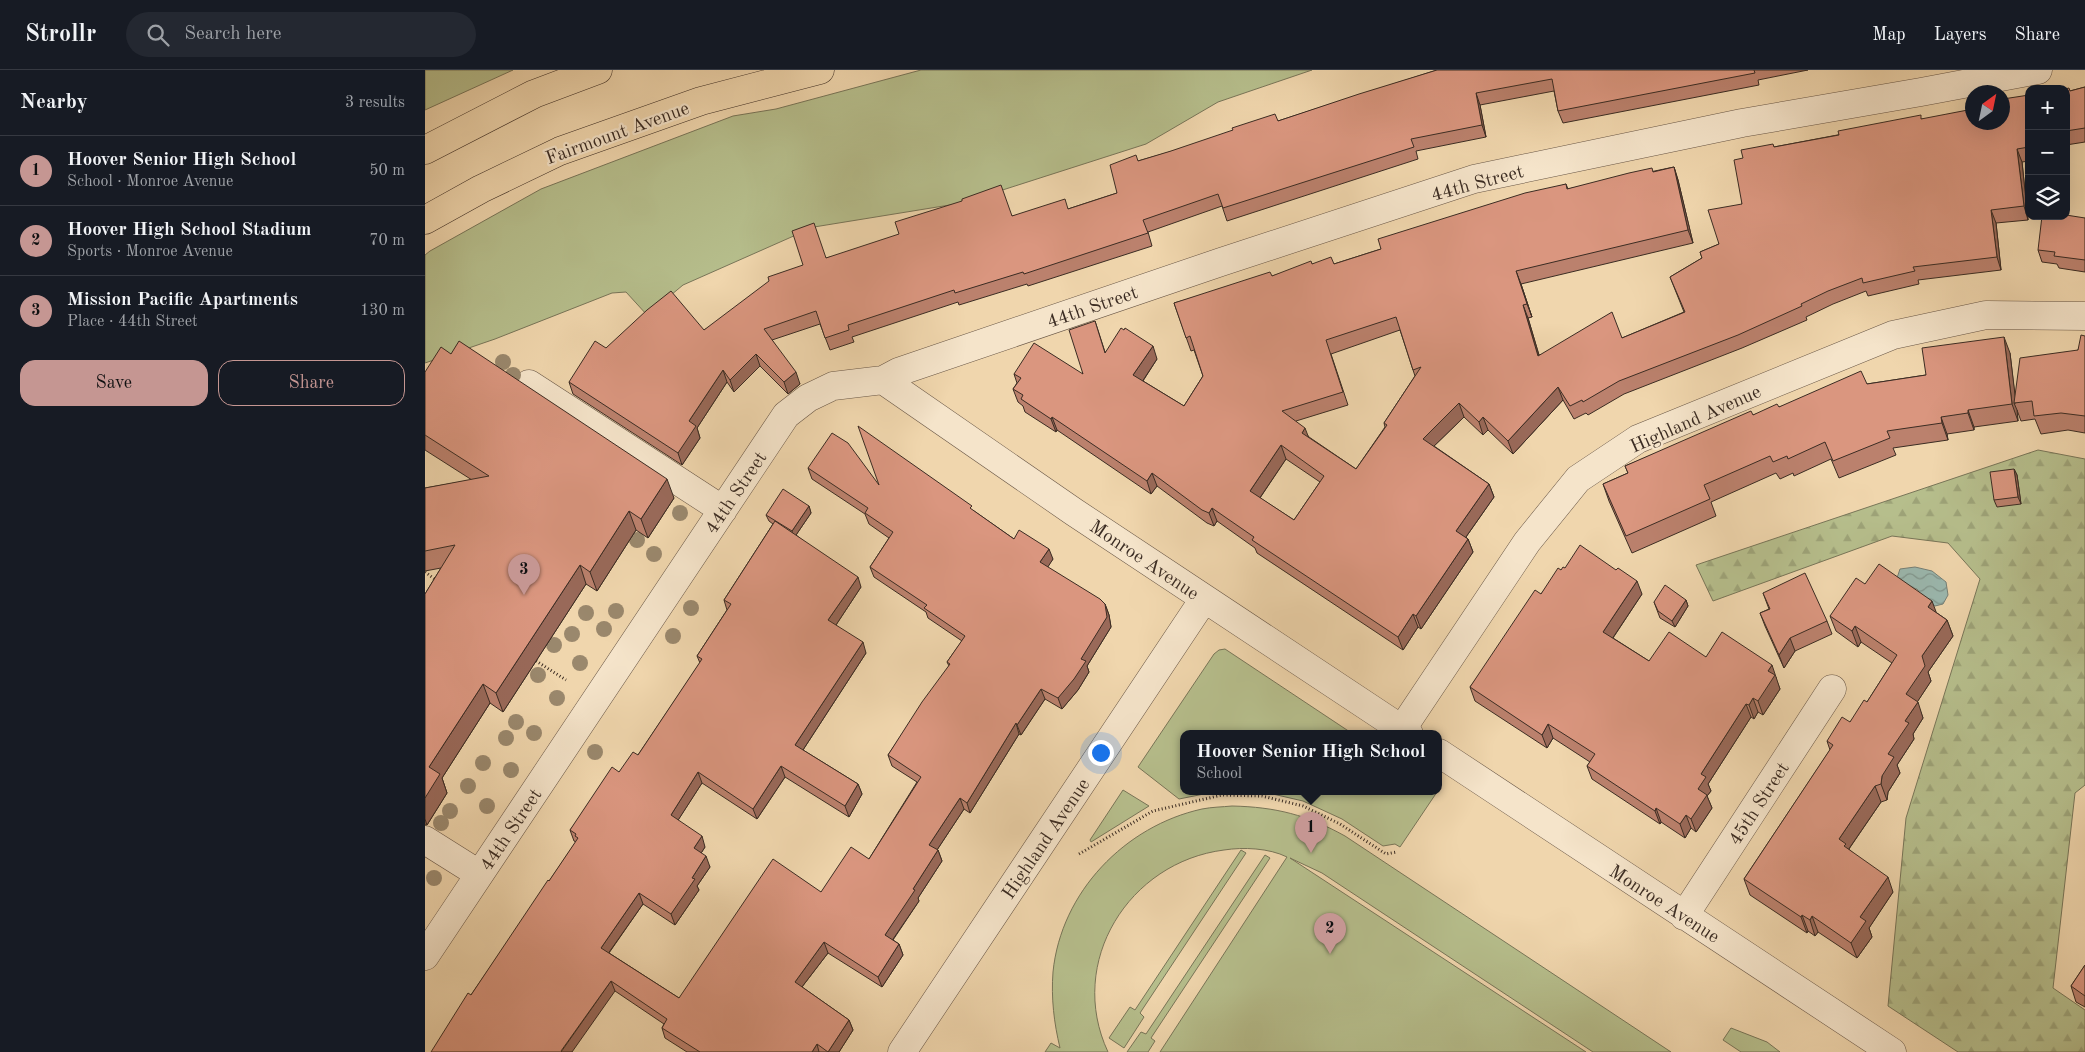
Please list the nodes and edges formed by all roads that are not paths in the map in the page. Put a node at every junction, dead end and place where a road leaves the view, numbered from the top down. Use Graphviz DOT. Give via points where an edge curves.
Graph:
graph roads {
  1 [pos="597,70"];
  2 [pos="820,70"];
  3 [pos="2038,70"];
  4 [pos="425,150"];
  5 [pos="425,220"];
  6 [pos="2085,316"];
  7 [pos="883,380"];
  8 [pos="529,384"];
  9 [pos="723,510"];
  10 [pos="1204,599"];
  11 [pos="1832,689"];
  12 [pos="1402,730"];
  13 [pos="1406,730"];
  14 [pos="1442,756"];
  15 [pos="425,840"];
  16 [pos="479,874"];
  17 [pos="1685,916"];
  18 [pos="425,956"];
  19 [pos="902,1052"];
  20 [pos="1891,1052"];
  1 -- 4 [label="main road" via="535,94"];
  2 -- 5 [label="main road, Fairmount Avenue" via="701,101 560,151"];
  3 -- 7 [label="street, 44th Street" via="1742,123 1475,178 898,372"];
  6 -- 13 [label="street, Highland Avenue" via="1986,315 1893,335 1638,439 1578,479 1527,542"];
  7 -- 9 [label="street, 44th Street" via="833,386 808,398 786,415"];
  7 -- 10 [label="street, Monroe Avenue"];
  8 -- 9 [label="street"];
  9 -- 16 [label="street, 44th Street"];
  10 -- 12 [label="street, Monroe Avenue"];
  10 -- 19 [label="street, Highland Avenue"];
  11 -- 17 [label="street, 45th Street"];
  14 -- 17 [label="street, Monroe Avenue"];
  15 -- 16 [label="street"];
  16 -- 18 [label="street, 44th Street"];
  17 -- 20 [label="street, Monroe Avenue"];
}
